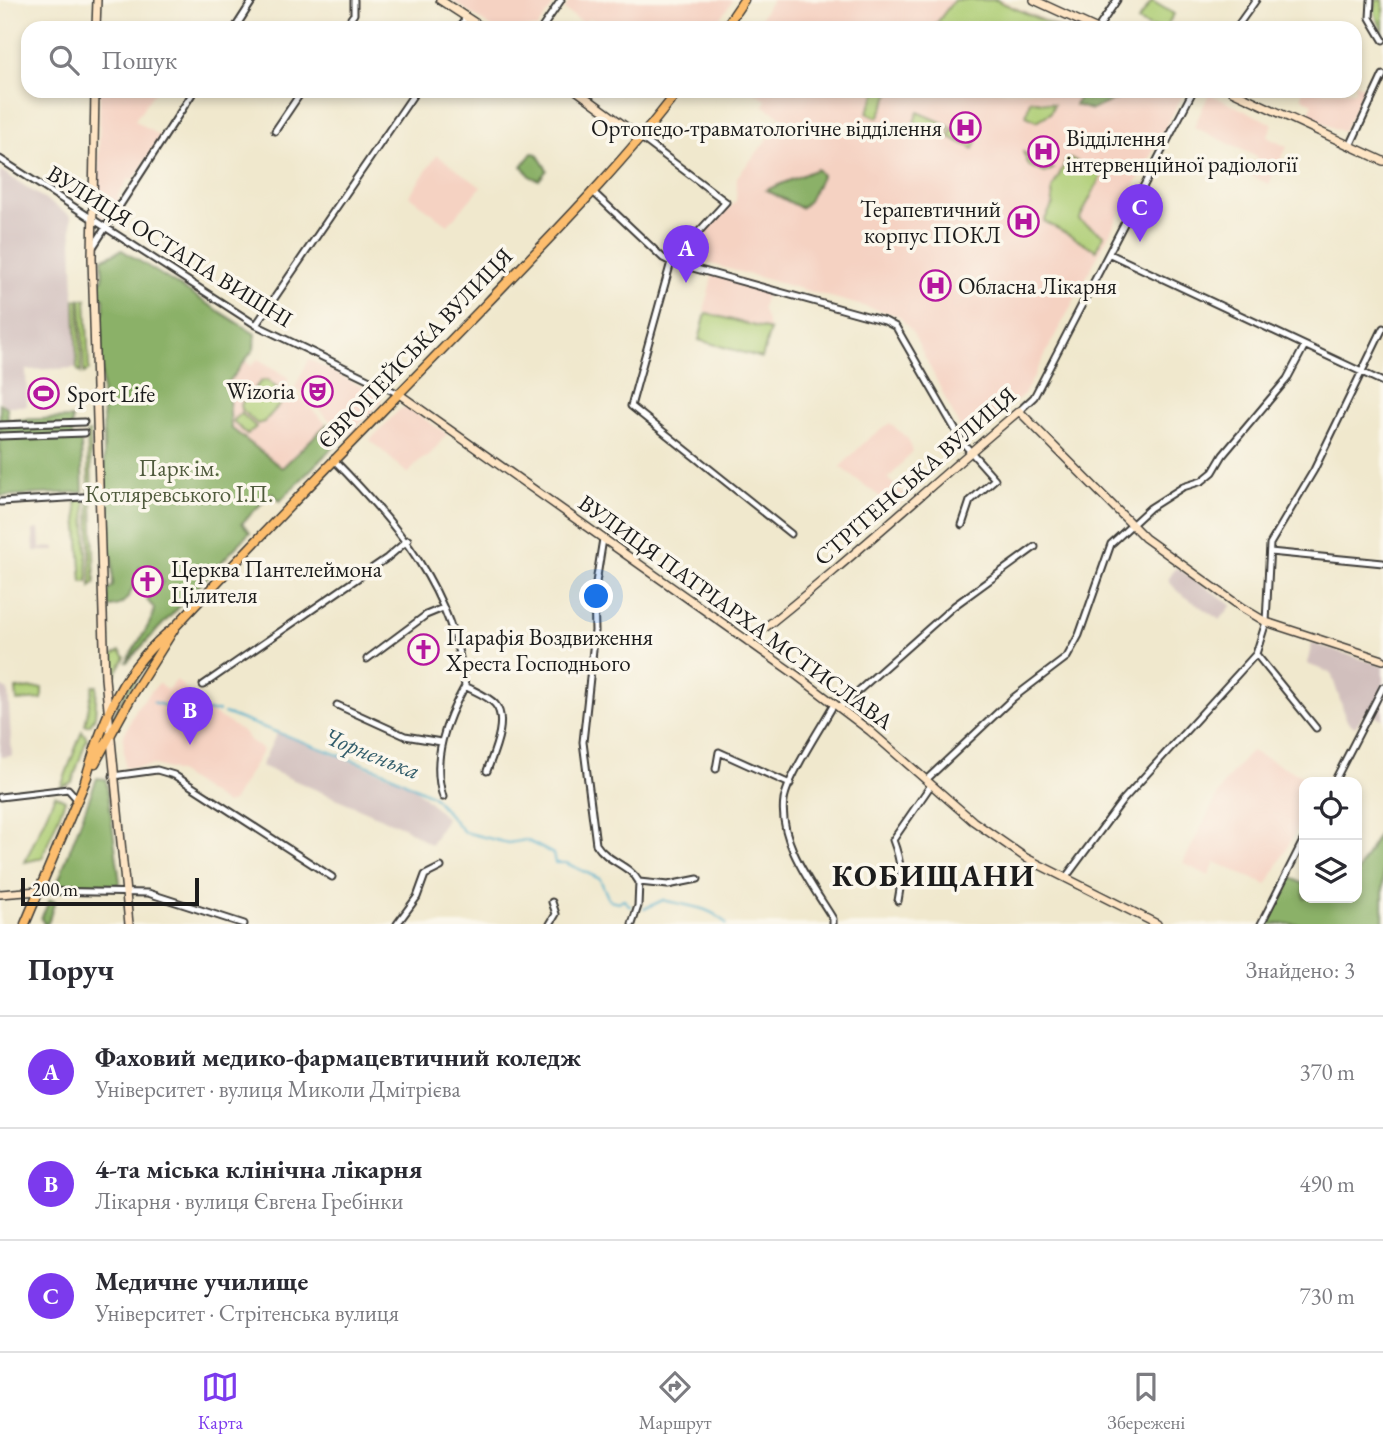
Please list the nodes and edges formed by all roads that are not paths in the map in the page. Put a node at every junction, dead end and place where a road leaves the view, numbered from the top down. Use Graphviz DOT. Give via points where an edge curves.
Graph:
graph roads {
  1 [pos="97,0"];
  2 [pos="253,0"];
  3 [pos="354,0"];
  4 [pos="440,0"];
  5 [pos="561,0"];
  6 [pos="744,0"];
  7 [pos="1034,0"];
  8 [pos="1118,0"];
  9 [pos="1256,0"];
  10 [pos="1371,0"];
  11 [pos="466,18"];
  12 [pos="96,21"];
  13 [pos="240,21"];
  14 [pos="349,21"];
  15 [pos="464,21"];
  16 [pos="471,21"];
  17 [pos="547,21"];
  18 [pos="730,21"];
  19 [pos="1081,21"];
  20 [pos="1102,21"];
  21 [pos="1241,21"];
  22 [pos="1383,40"];
  23 [pos="1383,75"];
  24 [pos="95,98"];
  25 [pos="190,98"];
  26 [pos="297,98"];
  27 [pos="411,98"];
  28 [pos="587,98"];
  29 [pos="672,98"];
  30 [pos="1190,98"];
  31 [pos="1248,98"];
  32 [pos="275,131"];
  33 [pos="640,137"];
  34 [pos="1350,146"];
  35 [pos="0,159"];
  36 [pos="1383,161"];
  37 [pos="593,191"];
  38 [pos="93,219"];
  39 [pos="106,228"];
  40 [pos="91,249"];
  41 [pos="1110,254"];
  42 [pos="671,262"];
  43 [pos="256,325"];
  44 [pos="1383,328"];
  45 [pos="1304,347"];
  46 [pos="1361,372"];
  47 [pos="1383,382"];
  48 [pos="398,394"];
  49 [pos="1019,411"];
  50 [pos="84,422"];
  51 [pos="0,425"];
  52 [pos="85,433"];
  53 [pos="0,436"];
  54 [pos="970,451"];
  55 [pos="333,459"];
  56 [pos="99,496"];
  57 [pos="0,502"];
  58 [pos="1132,524"];
  59 [pos="962,525"];
  60 [pos="791,534"];
  61 [pos="603,538"];
  62 [pos="408,540"];
  63 [pos="1035,547"];
  64 [pos="1270,552"];
  65 [pos="1383,563"];
  66 [pos="443,608"];
  67 [pos="1266,622"];
  68 [pos="175,627"];
  69 [pos="748,641"];
  70 [pos="1256,654"];
  71 [pos="368,659"];
  72 [pos="1383,660"];
  73 [pos="203,685"];
  74 [pos="465,686"];
  75 [pos="1383,687"];
  76 [pos="337,705"];
  77 [pos="836,706"];
  78 [pos="107,711"];
  79 [pos="1315,728"];
  80 [pos="109,735"];
  81 [pos="441,741"];
  82 [pos="716,769"];
  83 [pos="488,771"];
  84 [pos="113,776"];
  85 [pos="1337,777"];
  86 [pos="85,781"];
  87 [pos="928,782"];
  88 [pos="790,784"];
  89 [pos="0,797"];
  90 [pos="443,797"];
  91 [pos="77,799"];
  92 [pos="1303,840"];
  93 [pos="441,867"];
  94 [pos="332,877"];
  95 [pos="1066,877"];
  96 [pos="698,879"];
  97 [pos="639,882"];
  98 [pos="38,891"];
  99 [pos="127,891"];
  100 [pos="0,894"];
  101 [pos="898,901"];
  102 [pos="552,902"];
  103 [pos="218,914"];
  104 [pos="25,924"];
  105 [pos="129,924"];
  106 [pos="218,924"];
  107 [pos="244,924"];
  108 [pos="397,924"];
  109 [pos="550,924"];
  110 [pos="632,924"];
  111 [pos="833,924"];
  112 [pos="1157,924"];
  113 [pos="1261,924"];
  1 -- 12 [label="main road"];
  2 -- 13 [label="street"];
  3 -- 14 [label="street"];
  4 -- 11 [label="main road"];
  5 -- 17 [label="street"];
  6 -- 18 [label="main road"];
  7 -- 19 [label="main road"];
  8 -- 20 [label="street"];
  9 -- 21 [label="street"];
  10 -- 22 [label="street" via="1370,18"];
  11 -- 15 [label="street"];
  11 -- 16 [label="main road"];
  23 -- 34 [label="street"];
  24 -- 38 [label="main road"];
  25 -- 39 [label="street"];
  26 -- 32 [label="street"];
  27 -- 43 [label="street"];
  28 -- 33 [label="main road"];
  29 -- 33 [label="main road, ЄВРОПЕЙСЬКА ВУЛИЦЯ"];
  30 -- 41 [label="street, СТРІТЕНСЬКА ВУЛИЦЯ"];
  31 -- 34 [label="main road"];
  33 -- 37 [label="main road, ЄВРОПЕЙСЬКА ВУЛИЦЯ"];
  33 -- 42 [label="street" via="726,202"];
  34 -- 36 [label="main road"];
  35 -- 38 [label="street, ВУЛИЦЯ ОСТАПА ВИШНІ"];
  37 -- 42 [label="street"];
  37 -- 48 [label="main road, ЄВРОПЕЙСЬКА ВУЛИЦЯ"];
  38 -- 39 [label="street, ВУЛИЦЯ ОСТАПА ВИШНІ"];
  38 -- 40 [label="main road"];
  39 -- 40 [label="street"];
  39 -- 43 [label="street, ВУЛИЦЯ ОСТАПА ВИШНІ"];
  40 -- 56 [label="main road"];
  41 -- 45 [label="street"];
  41 -- 49 [label="street, СТРІТЕНСЬКА ВУЛИЦЯ" via="1034,397"];
  42 -- 54 [label="street" via="891,323"];
  42 -- 60 [label="street" via="631,406"];
  43 -- 48 [label="street, ВУЛИЦЯ ОСТАПА ВИШНІ"];
  44 -- 46 [label="street"];
  45 -- 46 [label="street"];
  45 -- 58 [label="street" via="1287,379 1213,472 1167,496"];
  46 -- 47 [label="street"];
  46 -- 64 [label="street" via="1314,470 1270,544"];
  48 -- 55 [label="main road, ЄВРОПЕЙСЬКА ВУЛИЦЯ"];
  48 -- 61 [label="main road, ВУЛИЦЯ ПАТРІАРХА МСТИСЛАВА"];
  49 -- 54 [label="main road, СТРІТЕНСЬКА ВУЛИЦЯ"];
  49 -- 58 [label="main road"];
  50 -- 51 [label="street"];
  52 -- 53 [label="street"];
  54 -- 59 [label="street" via="995,479 970,501"];
  54 -- 69 [label="main road, СТРІТЕНСЬКА ВУЛИЦЯ" via="831,577"];
  55 -- 62 [label="street"];
  55 -- 68 [label="main road, ЄВРОПЕЙСЬКА ВУЛИЦЯ"];
  56 -- 57 [label="street"];
  56 -- 78 [label="main road"];
  58 -- 67 [label="main road" via="1166,555"];
  58 -- 87 [label="street" via="1111,544 1067,657 1013,698"];
  61 -- 69 [label="main road, ВУЛИЦЯ ПАТРІАРХА МСТИСЛАВА"];
  61 -- 97 [label="street" via="594,595 595,631 583,748 596,844"];
  62 -- 66 [label="street"];
  62 -- 73 [label="street"];
  63 -- 77 [label="street" via="954,606"];
  64 -- 65 [label="street"];
  64 -- 67 [label="street"];
  66 -- 71 [label="street" via="426,615"];
  66 -- 74 [label="street"];
  67 -- 70 [label="street"];
  67 -- 72 [label="main road"];
  68 -- 78 [label="main road, ЄВРОПЕЙСЬКА ВУЛИЦЯ" via="151,645"];
  68 -- 80 [label="main road, ЄВРОПЕЙСЬКА ВУЛИЦЯ"];
  69 -- 77 [label="main road, ВУЛИЦЯ ПАТРІАРХА МСТИСЛАВА"];
  70 -- 79 [label="street"];
  70 -- 95 [label="street" via="1124,800"];
  74 -- 81 [label="street" via="448,716"];
  74 -- 83 [label="street" via="494,702 499,711 498,739"];
  75 -- 85 [label="street"];
  76 -- 81 [label="street" via="405,736"];
  77 -- 87 [label="main road, ВУЛИЦЯ ПАТРІАРХА МСТИСЛАВА"];
  77 -- 88 [label="street"];
  78 -- 80 [label="main road"];
  78 -- 86 [label="main road, ЄВРОПЕЙСЬКА ВУЛИЦЯ"];
  80 -- 84 [label="main road"];
  80 -- 86 [label="main road, ЄВРОПЕЙСЬКА ВУЛИЦЯ"];
  81 -- 90 [label="street" via="439,785"];
  82 -- 88 [label="street" via="719,752"];
  84 -- 94 [label="street" via="157,770 174,775"];
  84 -- 99 [label="main road"];
  86 -- 91 [label="main road, ЄВРОПЕЙСЬКА ВУЛИЦЯ"];
  87 -- 95 [label="main road, ВУЛИЦЯ ПАТРІАРХА МСТИСЛАВА" via="972,821 1027,858"];
  87 -- 101 [label="street" via="893,840 902,880"];
  88 -- 111 [label="street" via="784,799 789,836"];
  89 -- 91 [label="street" via="68,789"];
  91 -- 98 [label="main road, ЄВРОПЕЙСЬКА ВУЛИЦЯ"];
  92 -- 113 [label="street"];
  93 -- 108 [label="street" via="425,875 417,897"];
  95 -- 112 [label="main road, ВУЛИЦЯ ПАТРІАРХА МСТИСЛАВА"];
  96 -- 97 [label="street" via="668,885"];
  97 -- 110 [label="street"];
  98 -- 99 [label="street"];
  98 -- 100 [label="main road"];
  98 -- 104 [label="main road, ЄВРОПЕЙСЬКА ВУЛИЦЯ"];
  99 -- 103 [label="street"];
  99 -- 105 [label="main road"];
  102 -- 109 [label="street" via="556,914"];
  103 -- 106 [label="street"];
  103 -- 107 [label="street"];
}
